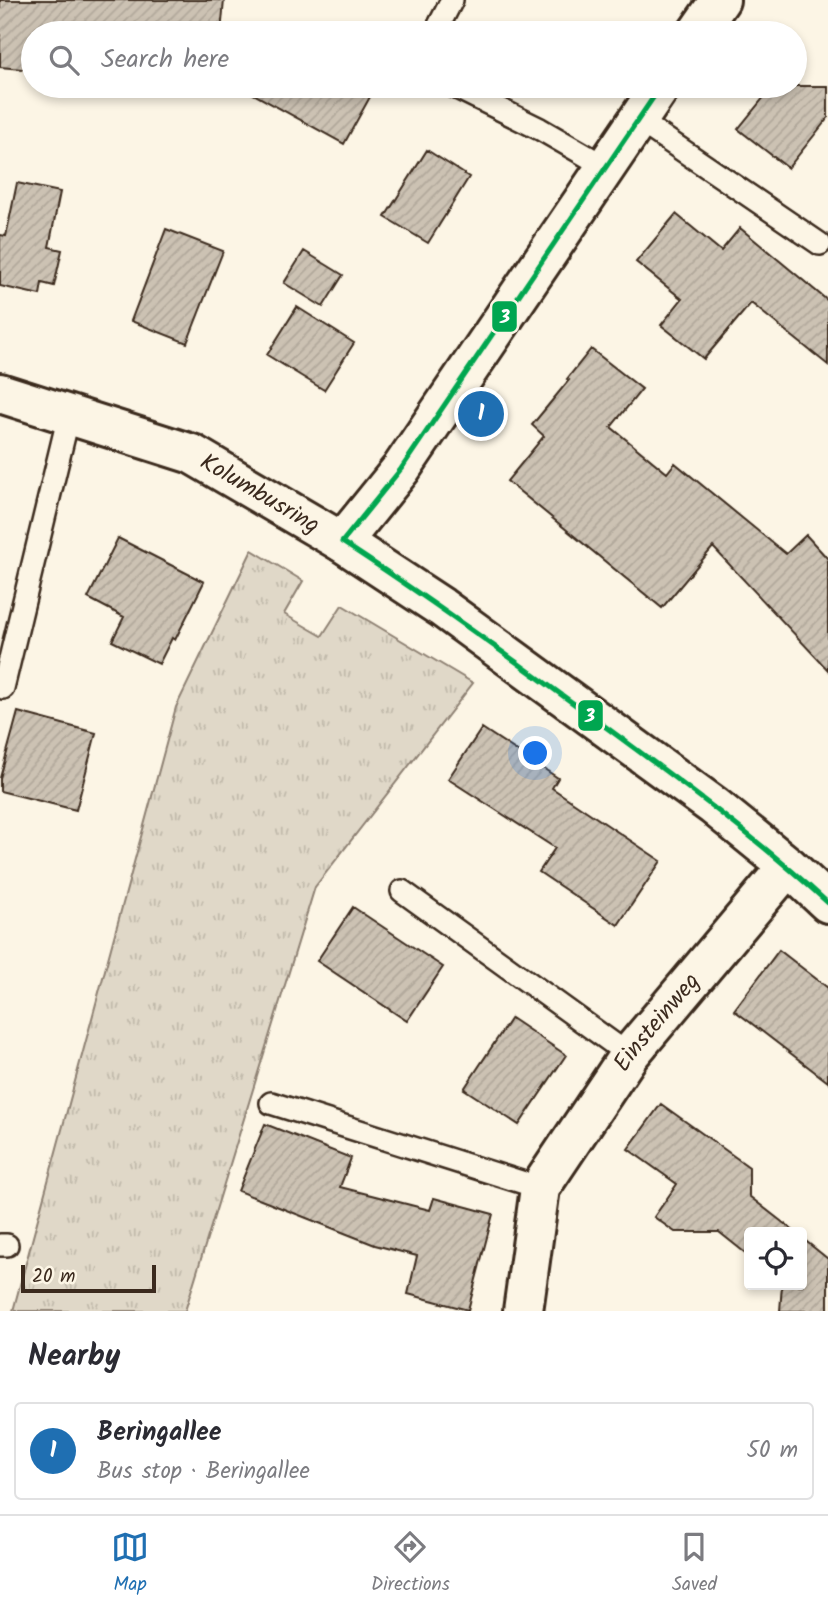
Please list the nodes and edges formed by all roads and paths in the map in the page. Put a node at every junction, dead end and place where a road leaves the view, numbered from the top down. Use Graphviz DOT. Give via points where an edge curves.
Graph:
graph roads {
  1 [pos="452,0"];
  2 [pos="720,0"];
  3 [pos="441,21"];
  4 [pos="705,21"];
  5 [pos="477,98"];
  6 [pos="653,98"];
  7 [pos="638,120"];
  8 [pos="606,167"];
  9 [pos="820,244"];
  10 [pos="0,393"];
  11 [pos="69,415"];
  12 [pos="342,542"];
  13 [pos="3,688"];
  14 [pos="788,866"];
  15 [pos="402,891"];
  16 [pos="828,903"];
  17 [pos="629,1055"];
  18 [pos="271,1103"];
  19 [pos="540,1188"];
  20 [pos="523,1311"];
  1 -- 3 [label="lane"];
  2 -- 4 [label="street"];
  5 -- 8 [label="lane"];
  6 -- 7 [label="street"];
  7 -- 8 [label="street"];
  7 -- 9 [label="lane"];
  8 -- 12 [label="street" via="401,469"];
  10 -- 11 [label="street, Kolumbusring"];
  11 -- 12 [label="street, Kolumbusring" via="192,454"];
  11 -- 13 [label="lane"];
  12 -- 14 [label="street, Kolumbusring" via="441,607 714,806"];
  14 -- 16 [label="street, Kolumbusring"];
  14 -- 17 [label="street, Einsteinweg"];
  15 -- 17 [label="lane"];
  17 -- 19 [label="street, Einsteinweg"];
  18 -- 19 [label="lane"];
  19 -- 20 [label="street, Einsteinweg"];
}
